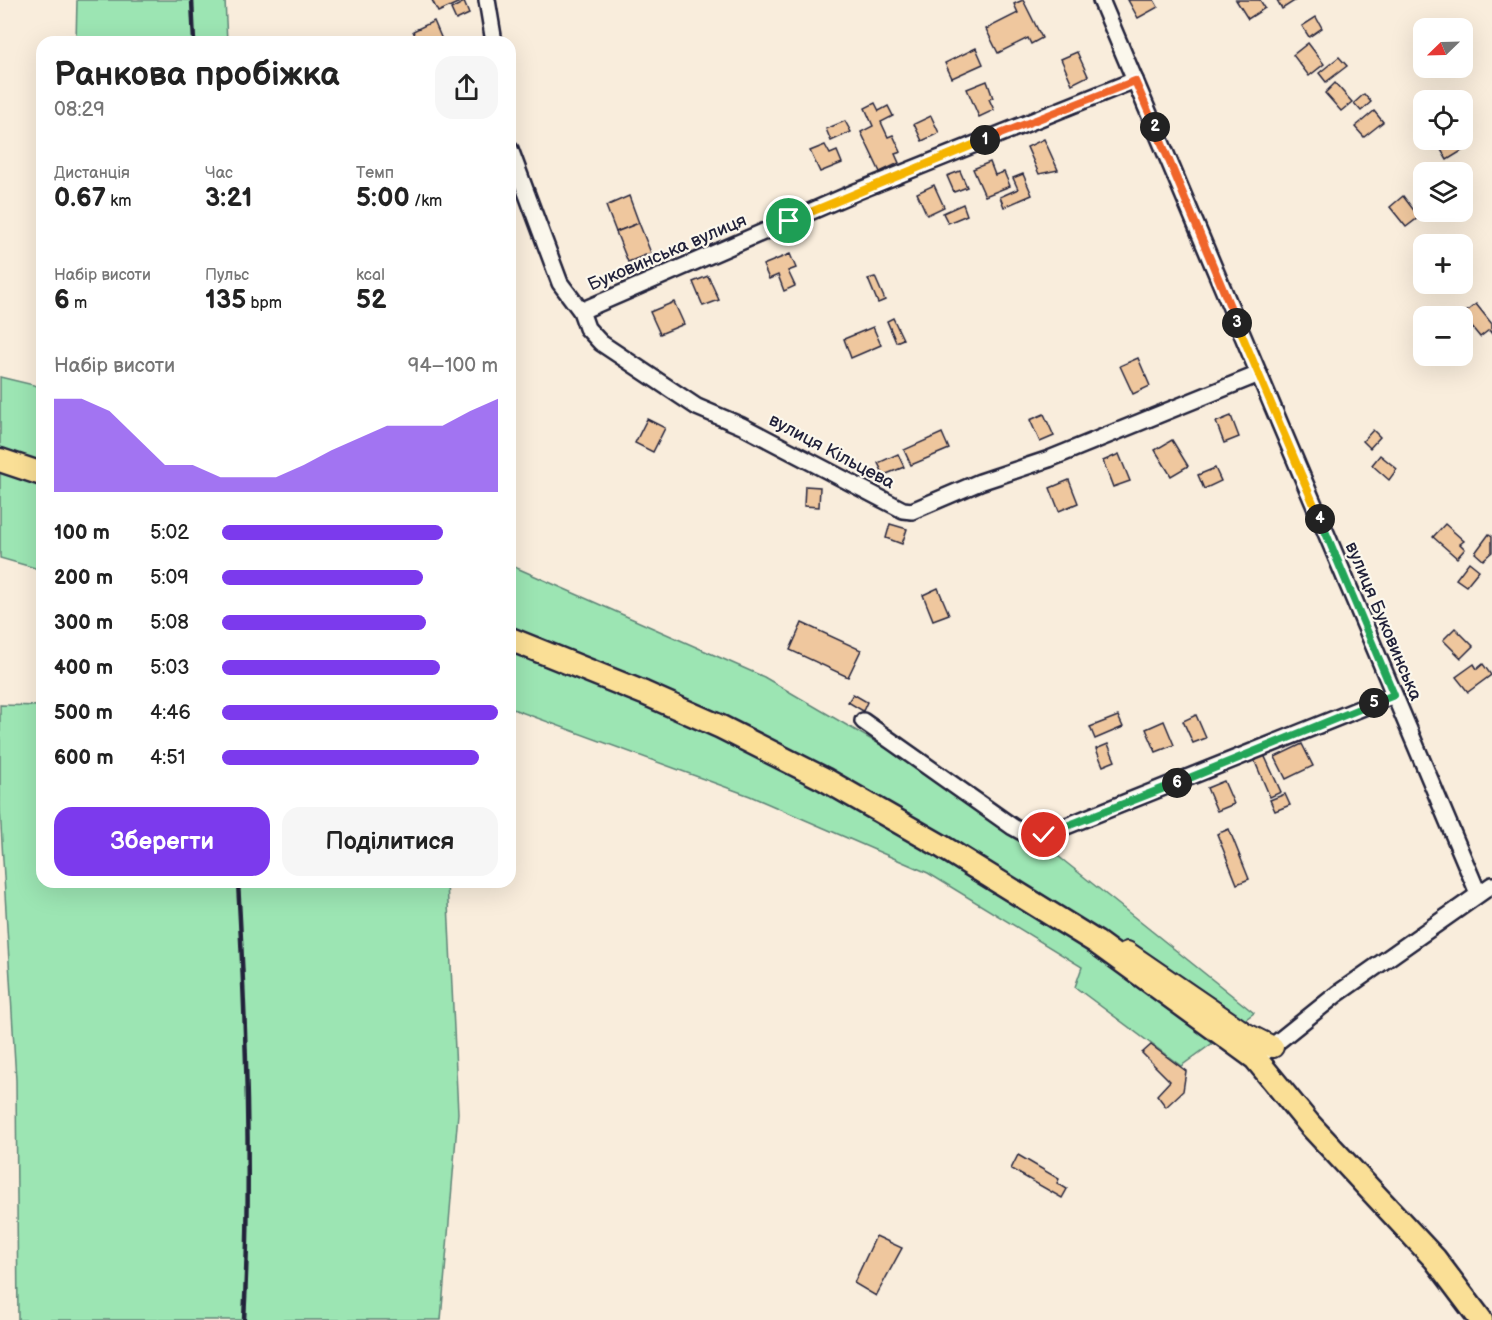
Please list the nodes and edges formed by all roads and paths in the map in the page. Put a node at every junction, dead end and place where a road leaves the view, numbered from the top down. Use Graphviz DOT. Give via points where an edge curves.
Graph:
graph roads {
  1 [pos="487,0"];
  2 [pos="1101,0"];
  3 [pos="493,36"];
  4 [pos="1135,81"];
  5 [pos="516,165"];
  6 [pos="580,311"];
  7 [pos="1259,374"];
  8 [pos="0,460"];
  9 [pos="36,472"];
  10 [pos="516,641"];
  11 [pos="1394,695"];
  12 [pos="863,721"];
  13 [pos="1492,885"];
  14 [pos="1478,893"];
  15 [pos="1264,1052"];
  16 [pos="1481,1320"];
  1 -- 3 [label="street"];
  2 -- 4 [label="street, вулиця Буковинська"];
  4 -- 6 [label="street, Буковинська вулиця" via="858,191"];
  4 -- 7 [label="street, вулиця Буковинська"];
  5 -- 6 [label="street, вулиця Кільцева" via="560,283"];
  6 -- 7 [label="street, вулиця Кільцева" via="587,328 601,343 697,406 903,510 912,511"];
  7 -- 11 [label="street, вулиця Буковинська"];
  8 -- 9 [label="highway"];
  10 -- 15 [label="highway" via="682,710 824,779 941,846"];
  11 -- 12 [label="street" via="1044,835 1029,836"];
  11 -- 14 [label="street, вулиця Буковинська"];
  13 -- 14 [label="street"];
  14 -- 15 [label="street" via="1337,994"];
  15 -- 16 [label="highway" via="1310,1125 1435,1259"];
}
